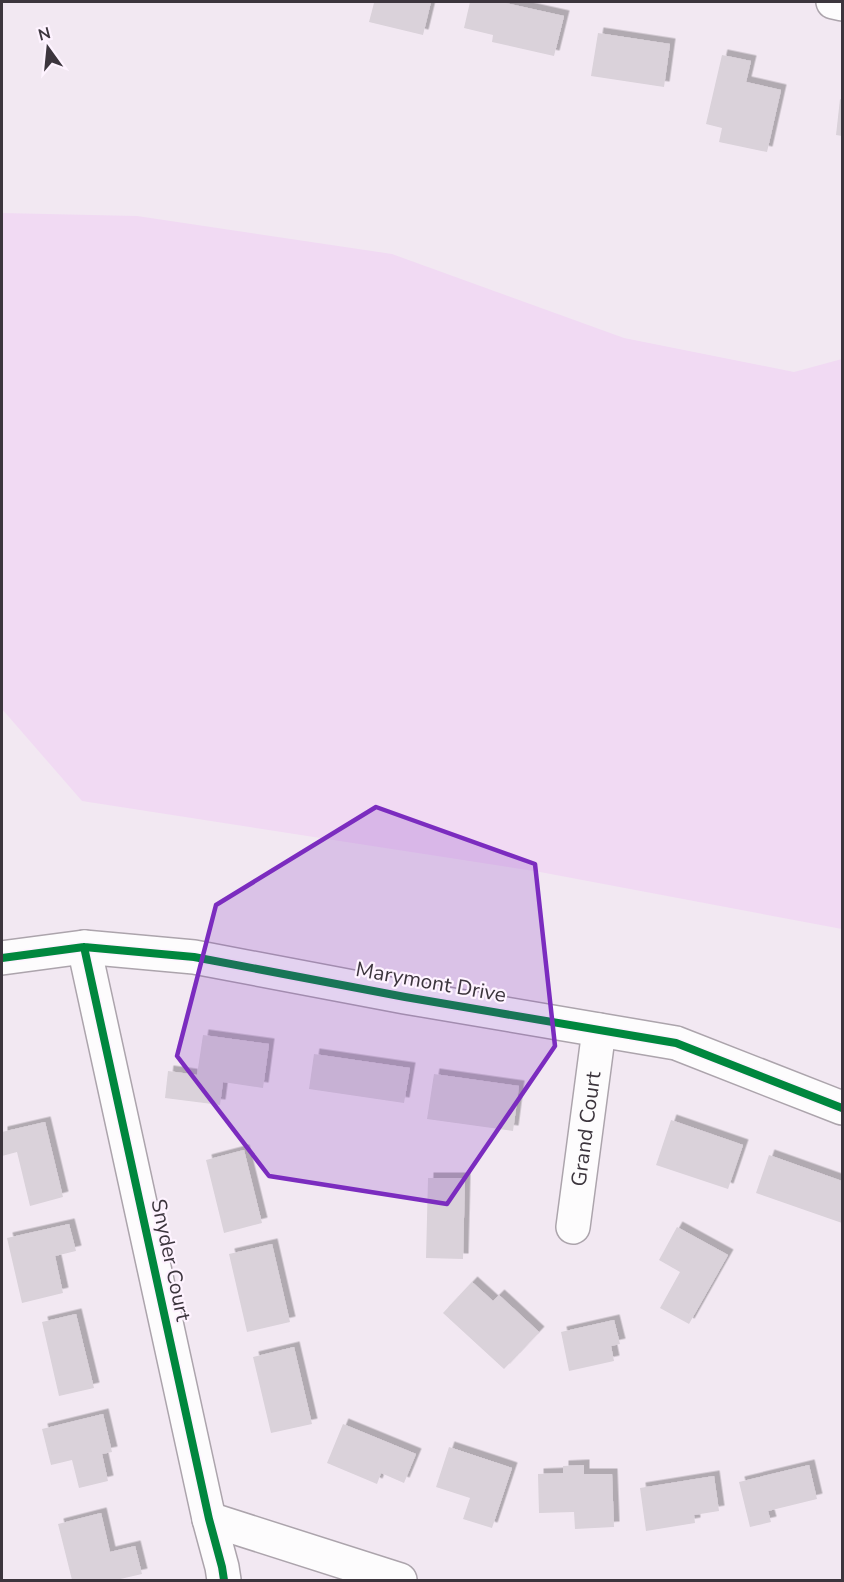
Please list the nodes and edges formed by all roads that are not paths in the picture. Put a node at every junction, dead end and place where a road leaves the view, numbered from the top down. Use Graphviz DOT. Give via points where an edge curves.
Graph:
graph roads {
  1 [pos="833,2"];
  2 [pos="843,4"];
  3 [pos="84,947"];
  4 [pos="2,958"];
  5 [pos="599,1030"];
  6 [pos="843,1108"];
  7 [pos="573,1227"];
  8 [pos="209,1519"];
  9 [pos="224,1581"];
  10 [pos="400,1581"];
  1 -- 2 [label="street"];
  3 -- 4 [label="street, Marymont Drive"];
  3 -- 5 [label="street, Marymont Drive" via="194,957"];
  3 -- 8 [label="street, Snyder Court"];
  5 -- 6 [label="street, Marymont Drive" via="676,1043"];
  5 -- 7 [label="street, Grand Court"];
  8 -- 9 [label="street, Snyder Court"];
  8 -- 10 [label="street"];
}
